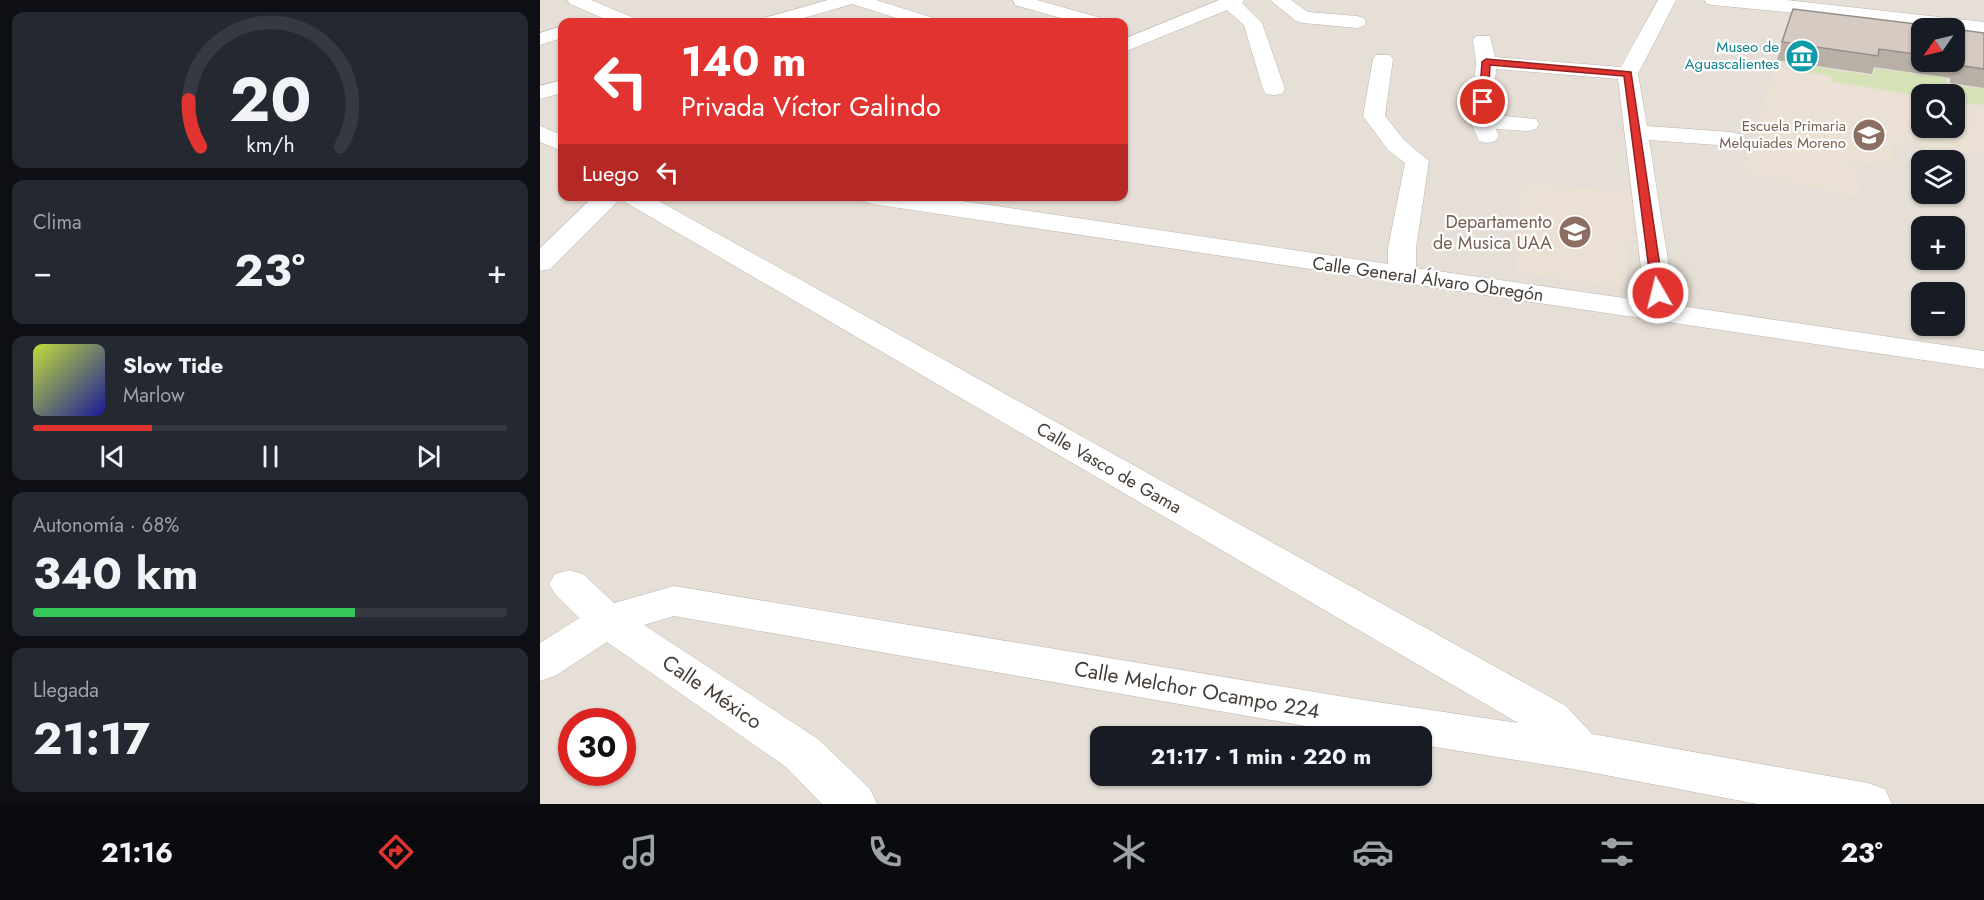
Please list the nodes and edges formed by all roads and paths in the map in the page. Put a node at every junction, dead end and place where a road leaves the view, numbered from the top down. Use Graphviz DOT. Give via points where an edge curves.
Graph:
graph roads {
  1 [pos="576,0"];
  2 [pos="848,0"];
  3 [pos="857,0"];
  4 [pos="1279,0"];
  5 [pos="1667,0"];
  6 [pos="1713,0"];
  7 [pos="1021,1"];
  8 [pos="1232,1"];
  9 [pos="1764,2"];
  10 [pos="608,18"];
  11 [pos="785,18"];
  12 [pos="914,18"];
  13 [pos="1080,18"];
  14 [pos="1357,22"];
  15 [pos="1984,28"];
  16 [pos="1128,32"];
  17 [pos="558,33"];
  18 [pos="1145,37"];
  19 [pos="540,39"];
  20 [pos="1483,40"];
  21 [pos="1128,44"];
  22 [pos="1383,59"];
  23 [pos="1486,62"];
  24 [pos="1628,74"];
  25 [pos="558,87"];
  26 [pos="1275,89"];
  27 [pos="540,93"];
  28 [pos="1528,124"];
  29 [pos="1638,132"];
  30 [pos="540,133"];
  31 [pos="1731,139"];
  32 [pos="558,142"];
  33 [pos="540,150"];
  34 [pos="558,153"];
  35 [pos="604,201"];
  36 [pos="639,201"];
  37 [pos="906,201"];
  38 [pos="540,263"];
  39 [pos="1402,275"];
  40 [pos="1661,313"];
  41 [pos="1984,360"];
  42 [pos="569,584"];
  43 [pos="607,621"];
  44 [pos="540,664"];
  45 [pos="1579,751"];
  46 [pos="853,804"];
  47 [pos="1868,804"];
  1 -- 10 [label="street"];
  2 -- 11 [label="street"];
  3 -- 12 [label="street"];
  4 -- 14 [label="street" via="1303,17"];
  5 -- 24 [label="street"];
  6 -- 9 [label="street"];
  7 -- 13 [label="street"];
  8 -- 18 [label="street"];
  8 -- 26 [label="street" via="1252,23"];
  9 -- 15 [label="street"];
  16 -- 18 [label="street"];
  17 -- 19 [label="street"];
  18 -- 21 [label="street"];
  20 -- 23 [label="street"];
  22 -- 39 [label="street" via="1374,116 1396,145 1417,161 1401,248"];
  23 -- 24 [label="street"];
  23 -- 28 [label="street" via="1484,129"];
  24 -- 29 [label="street"];
  25 -- 27 [label="street"];
  29 -- 31 [label="street"];
  29 -- 40 [label="street"];
  30 -- 32 [label="street"];
  33 -- 34 [label="street"];
  35 -- 38 [label="street"];
  36 -- 45 [label="street, Calle Vasco de Gama" via="1550,719"];
  37 -- 39 [label="street, Calle General Álvaro Obregón"];
  39 -- 40 [label="street, Calle General Álvaro Obregón"];
  40 -- 41 [label="street, Calle General Álvaro Obregón"];
  42 -- 43 [label="street, Calle México"];
  43 -- 44 [label="street, Calle Melchor Ocampo 224"];
  43 -- 45 [label="street, Calle Melchor Ocampo 224" via="674,602"];
  43 -- 46 [label="street, Calle México" via="802,753"];
  45 -- 47 [label="street, Calle Melchor Ocampo 224"];
}
